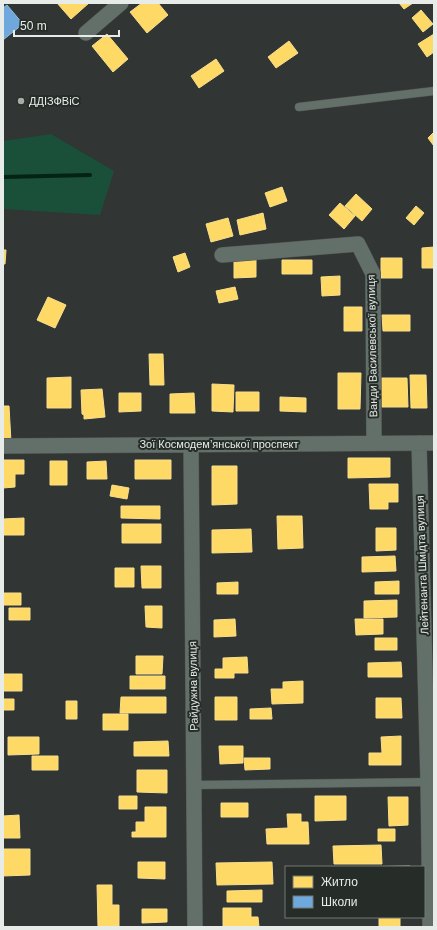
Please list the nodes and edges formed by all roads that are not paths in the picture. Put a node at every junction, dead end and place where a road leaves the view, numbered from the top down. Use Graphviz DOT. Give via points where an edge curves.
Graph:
graph roads {
  1 [pos="121,3"];
  2 [pos="86,33"];
  3 [pos="434,91"];
  4 [pos="299,107"];
  5 [pos="222,254"];
  6 [pos="374,443"];
  7 [pos="419,443"];
  8 [pos="434,443"];
  9 [pos="191,444"];
  10 [pos="3,446"];
  11 [pos="431,782"];
  12 [pos="194,785"];
  13 [pos="195,927"];
  14 [pos="430,927"];
  1 -- 2 [label="street"];
  3 -- 4 [label="lane"];
  5 -- 6 [label="street, Ванди Василевської вулиця" via="358,244 373,274"];
  6 -- 7 [label="street, Зої Космодем’янської проспект"];
  6 -- 9 [label="street, Зої Космодем’янської проспект"];
  7 -- 8 [label="street, Зої Космодем’янської проспект"];
  7 -- 11 [label="street, Лейтенанта Шмідта вулиця"];
  9 -- 10 [label="street, Зої Космодем’янської проспект"];
  9 -- 12 [label="street, Райдужна вулиця"];
  11 -- 12 [label="lane"];
  11 -- 14 [label="street, Лейтенанта Шмідта вулиця"];
  12 -- 13 [label="street, Райдужна вулиця"];
}
